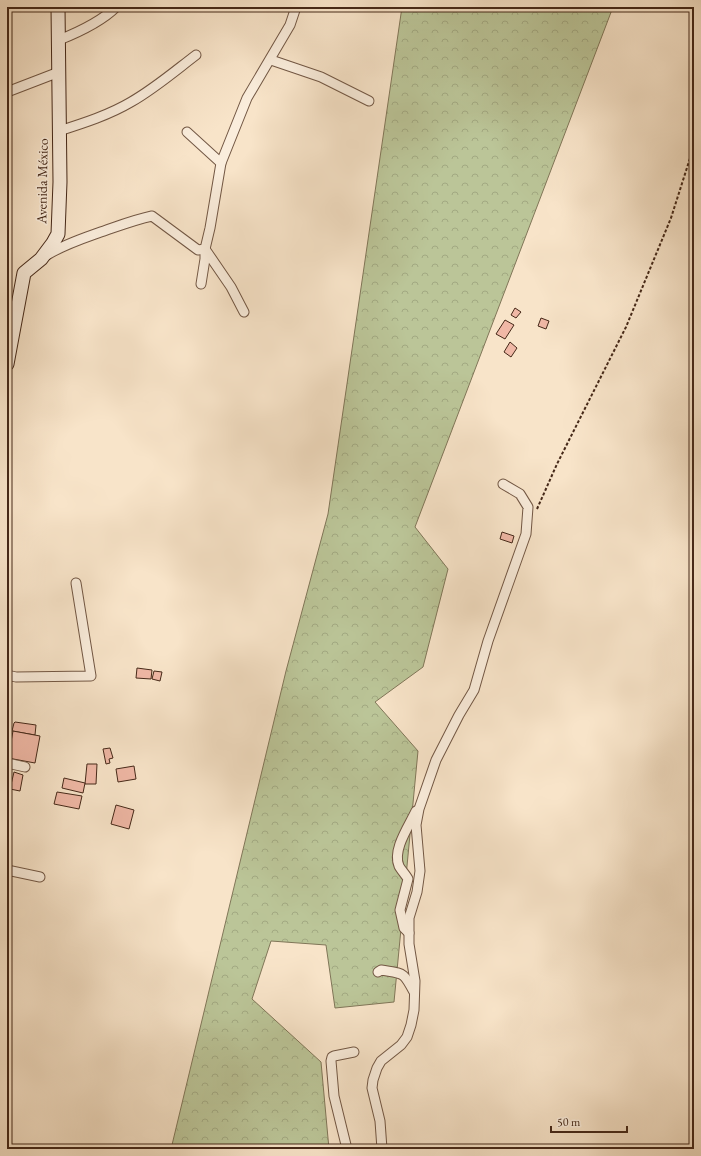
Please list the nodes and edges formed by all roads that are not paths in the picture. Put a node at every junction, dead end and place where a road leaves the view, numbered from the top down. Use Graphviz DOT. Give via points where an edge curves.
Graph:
graph roads {
  1 [pos="58,7"];
  2 [pos="116,7"];
  3 [pos="296,7"];
  4 [pos="59,40"];
  5 [pos="196,54"];
  6 [pos="271,60"];
  7 [pos="59,72"];
  8 [pos="7,92"];
  9 [pos="369,102"];
  10 [pos="59,131"];
  11 [pos="187,132"];
  12 [pos="221,163"];
  13 [pos="204,249"];
  14 [pos="41,259"];
  15 [pos="201,284"];
  16 [pos="244,312"];
  17 [pos="8,349"];
  18 [pos="7,364"];
  19 [pos="503,484"];
  20 [pos="76,583"];
  21 [pos="7,675"];
  22 [pos="7,763"];
  23 [pos="24,768"];
  24 [pos="421,803"];
  25 [pos="7,870"];
  26 [pos="40,877"];
  27 [pos="409,933"];
  28 [pos="378,972"];
  29 [pos="415,995"];
  30 [pos="354,1052"];
  31 [pos="347,1149"];
  32 [pos="382,1149"];
  1 -- 4 [label="main road, Avenida México"];
  2 -- 4 [label="street" via="111,13 77,33"];
  3 -- 6 [label="street" via="290,25"];
  4 -- 7 [label="main road, Avenida México"];
  5 -- 10 [label="street" via="130,103"];
  6 -- 9 [label="street" via="321,77"];
  6 -- 12 [label="street" via="247,98"];
  7 -- 8 [label="street"];
  7 -- 10 [label="main road, Avenida México"];
  10 -- 14 [label="main road, Avenida México" via="58,234"];
  11 -- 12 [label="street"];
  12 -- 13 [label="street"];
  13 -- 14 [label="street" via="198,250 152,216 136,219 57,249"];
  13 -- 15 [label="street"];
  13 -- 16 [label="street" via="231,286"];
  14 -- 17 [label="main road, Avenida México" via="24,273"];
  17 -- 18 [label="main road, Avenida México"];
  19 -- 24 [label="street" via="520,494 528,507 526,534 474,690 436,760"];
  20 -- 21 [label="street" via="91,676"];
  22 -- 23 [label="street"];
  24 -- 27 [label="street" via="416,825 420,871 409,918"];
  24 -- 27 [label="street" via="401,838 398,857 399,866 408,879 400,910 404,928"];
  25 -- 26 [label="street"];
  27 -- 29 [label="street"];
  28 -- 29 [label="street" via="381,970 402,974"];
  29 -- 32 [label="street" via="411,1025 406,1037 401,1045 381,1062 373,1080 372,1088 380,1121"];
  30 -- 31 [label="street" via="334,1056 331,1061 334,1096"];
}
